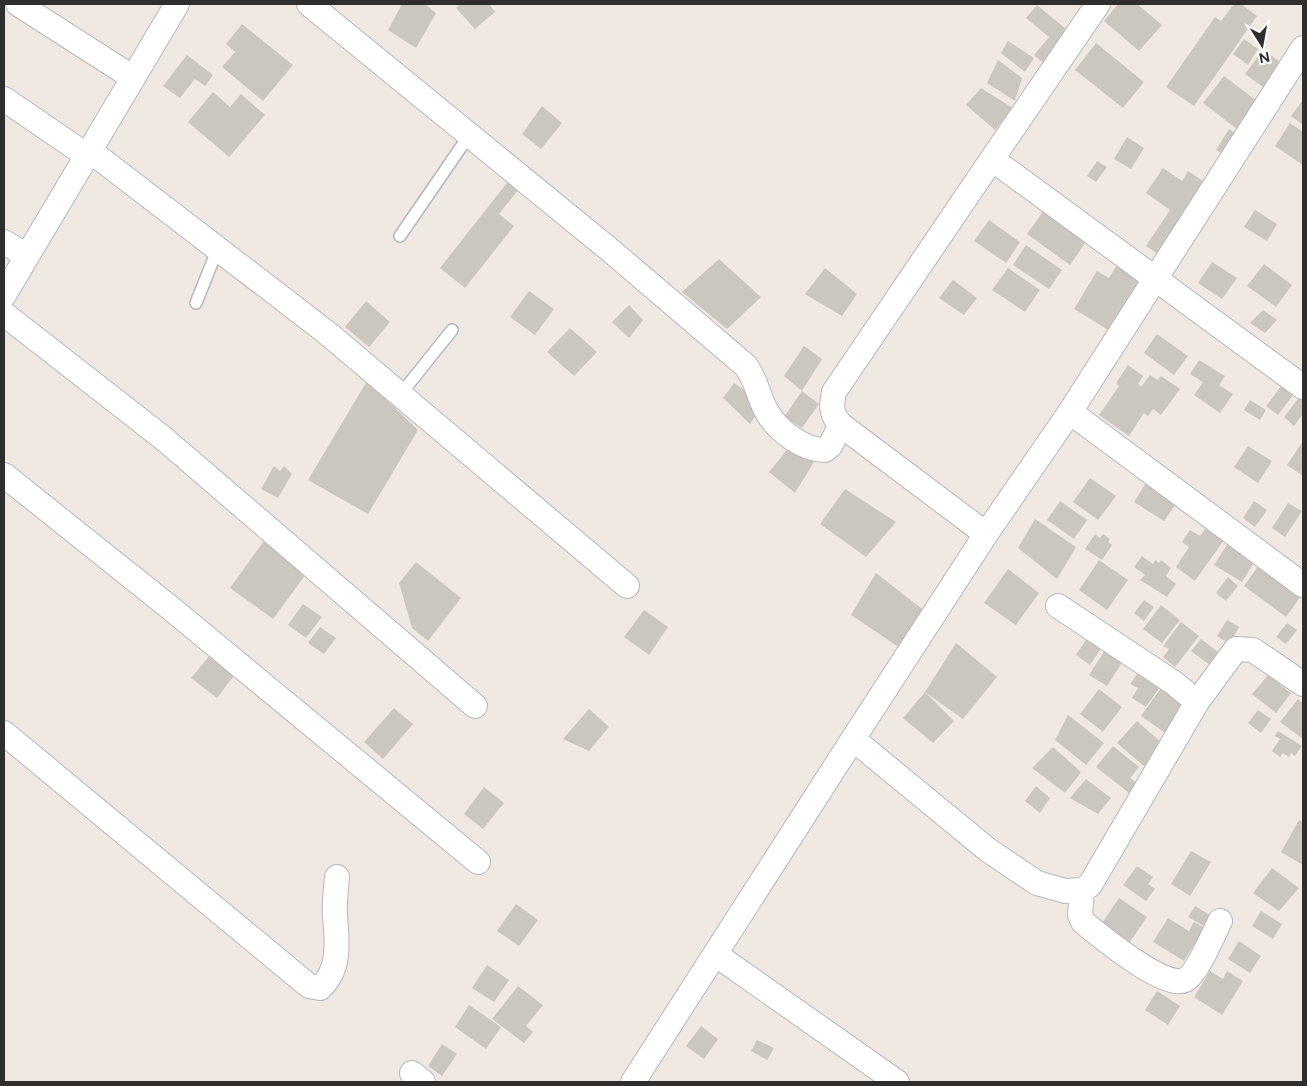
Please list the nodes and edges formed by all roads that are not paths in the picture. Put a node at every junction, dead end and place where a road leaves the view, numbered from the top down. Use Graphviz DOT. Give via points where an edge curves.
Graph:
graph roads {
  1 [pos="18,4"];
  2 [pos="177,4"];
  3 [pos="309,4"];
  4 [pos="1098,4"];
  5 [pos="1303,48"];
  6 [pos="132,77"];
  7 [pos="4,98"];
  8 [pos="470,134"];
  9 [pos="88,152"];
  10 [pos="992,159"];
  11 [pos="400,236"];
  12 [pos="4,242"];
  13 [pos="218,248"];
  14 [pos="27,256"];
  15 [pos="1155,278"];
  16 [pos="4,295"];
  17 [pos="196,303"];
  18 [pos="4,314"];
  19 [pos="452,330"];
  20 [pos="1303,387"];
  21 [pos="400,395"];
  22 [pos="1070,412"];
  23 [pos="841,425"];
  24 [pos="4,475"];
  25 [pos="986,534"];
  26 [pos="1303,585"];
  27 [pos="627,586"];
  28 [pos="1058,606"];
  29 [pos="1303,684"];
  30 [pos="1197,702"];
  31 [pos="475,706"];
  32 [pos="4,734"];
  33 [pos="853,739"];
  34 [pos="478,862"];
  35 [pos="337,877"];
  36 [pos="1082,890"];
  37 [pos="1220,921"];
  38 [pos="715,954"];
  39 [pos="633,1082"];
  40 [pos="897,1082"];
  1 -- 6 [label="street"];
  2 -- 6 [label="street"];
  3 -- 8 [label="street"];
  4 -- 10 [label="street"];
  5 -- 15 [label="street"];
  6 -- 9 [label="street"];
  7 -- 9 [label="street"];
  8 -- 11 [label="lane"];
  8 -- 23 [label="street" via="746,366 756,380 767,412 801,444 825,450"];
  9 -- 13 [label="street"];
  9 -- 14 [label="street"];
  10 -- 15 [label="street"];
  10 -- 23 [label="street" via="834,392 832,413"];
  12 -- 14 [label="street"];
  13 -- 17 [label="lane"];
  13 -- 21 [label="street" via="326,332"];
  14 -- 16 [label="street"];
  15 -- 20 [label="street"];
  15 -- 22 [label="street"];
  18 -- 31 [label="street" via="163,438"];
  19 -- 21 [label="lane"];
  21 -- 27 [label="street"];
  22 -- 25 [label="street"];
  22 -- 26 [label="street"];
  23 -- 25 [label="street"];
  24 -- 34 [label="street"];
  25 -- 33 [label="street"];
  28 -- 30 [label="street" via="1174,683"];
  29 -- 30 [label="street" via="1253,650 1239,648"];
  30 -- 36 [label="street" via="1090,885"];
  32 -- 35 [label="street" via="309,986 320,988 334,969 338,937 335,914"];
  33 -- 36 [label="street" via="988,850 1037,883 1065,890"];
  33 -- 38 [label="street"];
  36 -- 37 [label="street" via="1080,915 1083,922 1152,971 1174,982 1193,973"];
  38 -- 39 [label="street"];
  38 -- 40 [label="street"];
}
